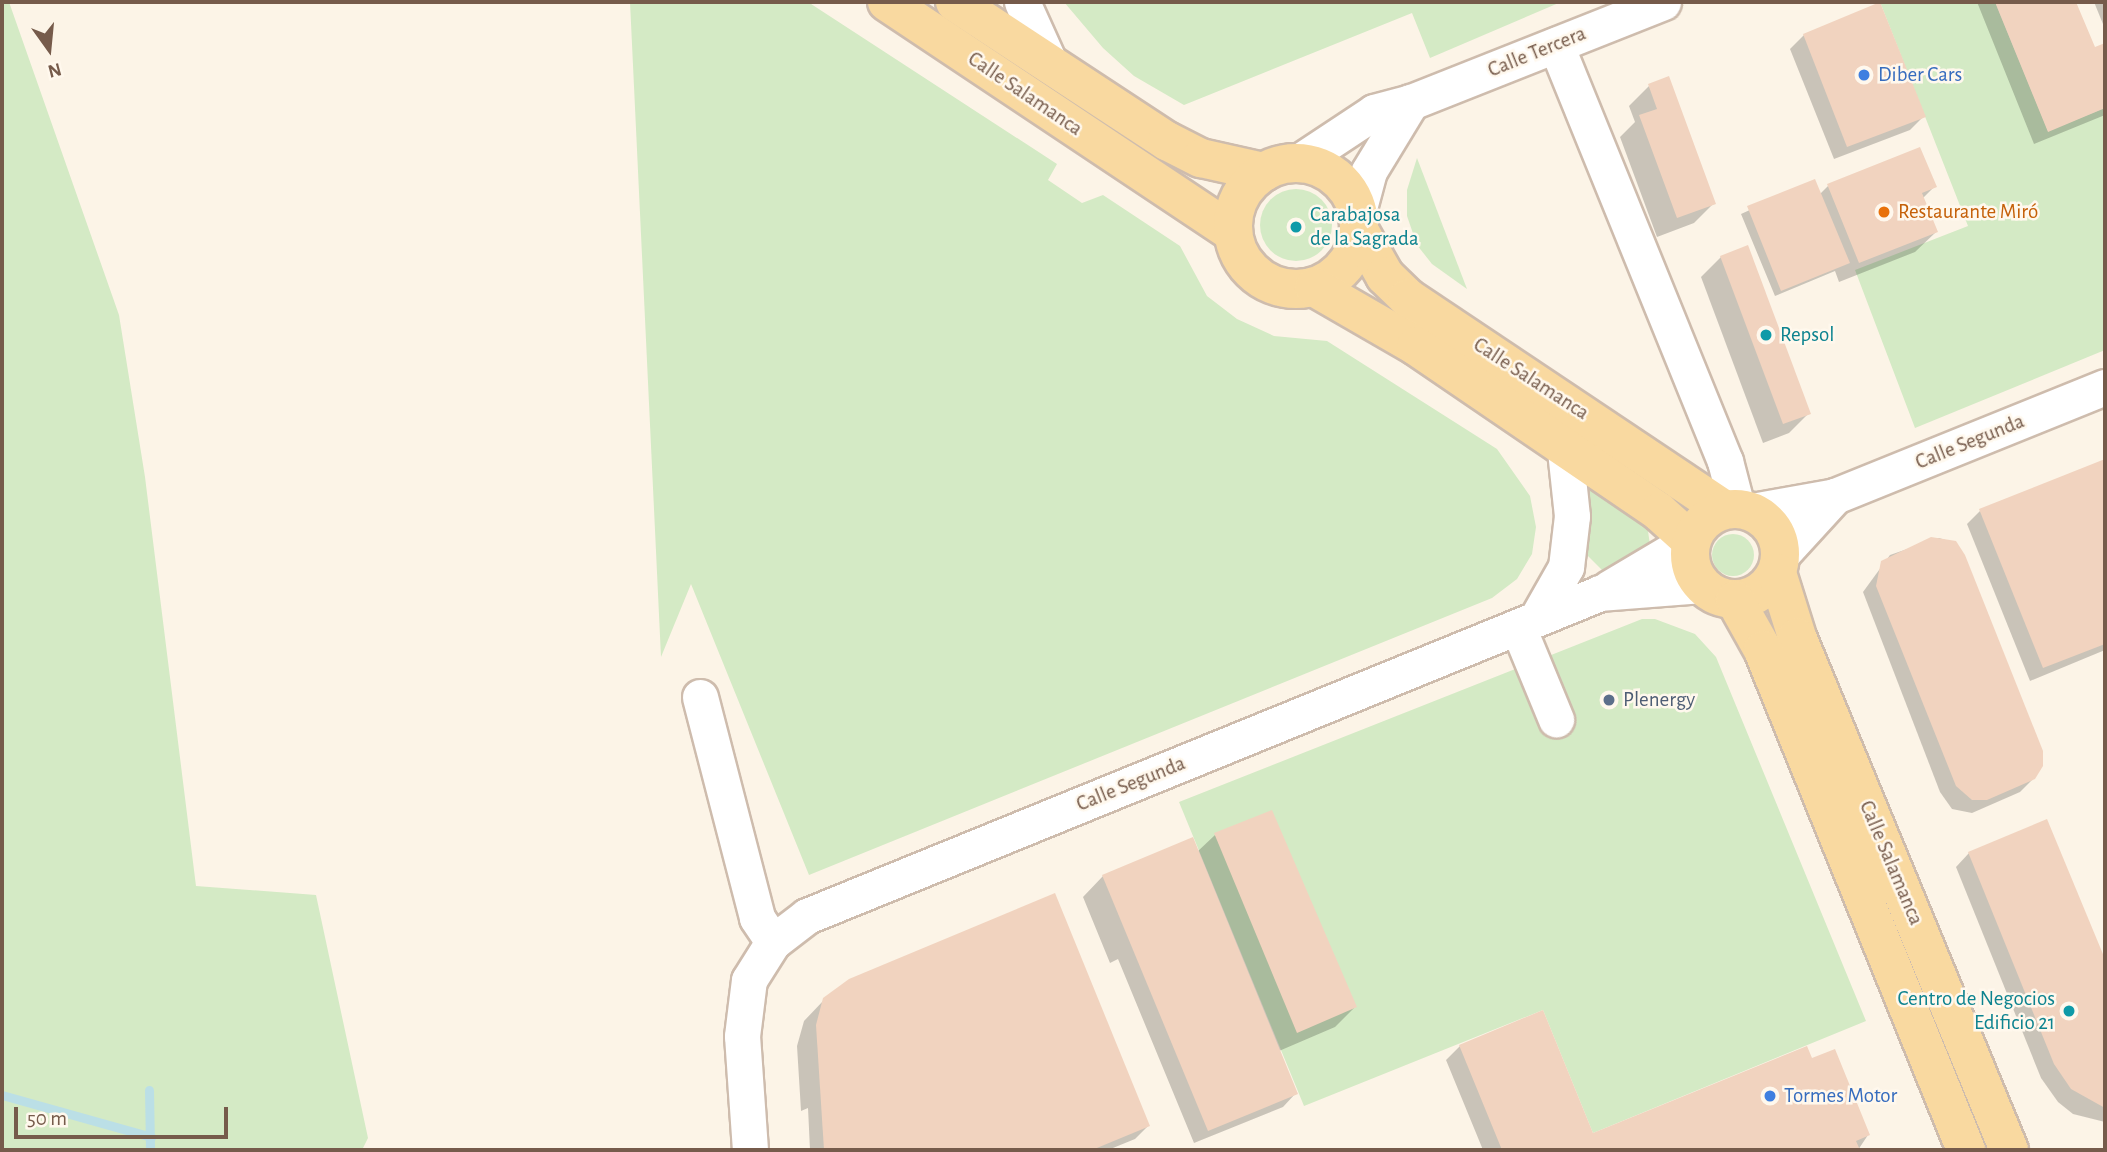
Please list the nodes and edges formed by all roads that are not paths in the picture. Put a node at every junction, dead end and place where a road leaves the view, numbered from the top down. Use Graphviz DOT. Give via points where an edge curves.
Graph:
graph roads {
  1 [pos="887,2"];
  2 [pos="955,2"];
  3 [pos="1022,2"];
  4 [pos="1663,2"];
  5 [pos="1556,45"];
  6 [pos="1050,64"];
  7 [pos="1411,102"];
  8 [pos="1280,167"];
  9 [pos="1359,221"];
  10 [pos="1233,233"];
  11 [pos="1314,287"];
  12 [pos="2105,387"];
  13 [pos="1565,450"];
  14 [pos="1835,496"];
  15 [pos="1737,509"];
  16 [pos="1690,540"];
  17 [pos="1779,564"];
  18 [pos="1718,592"];
  19 [pos="1600,593"];
  20 [pos="1527,623"];
  21 [pos="700,696"];
  22 [pos="1556,719"];
  23 [pos="773,942"];
  24 [pos="750,1150"];
  25 [pos="1966,1150"];
  26 [pos="2009,1150"];
  1 -- 10 [label="main road, Calle Salamanca"];
  2 -- 6 [label="main road, Calle Salamanca"];
  3 -- 6 [label="street"];
  4 -- 5 [label="street, Calle Tercera"];
  5 -- 7 [label="street, Calle Tercera"];
  5 -- 15 [label="street" via="1725,461"];
  6 -- 8 [label="main road, Calle Salamanca" via="1167,141 1201,158"];
  7 -- 8 [label="street, Calle Tercera" via="1374,112"];
  7 -- 9 [label="street" via="1369,171"];
  8 -- 9 [label="main road" via="1329,172 1342,183"];
  8 -- 10 [label="main road" via="1243,192"];
  9 -- 11 [label="main road" via="1350,259"];
  9 -- 15 [label="main road, Calle Salamanca" via="1385,276 1408,298"];
  10 -- 11 [label="main road" via="1242,259 1261,278 1287,289"];
  11 -- 13 [label="main road, Calle Salamanca" via="1416,346"];
  12 -- 14 [label="street, Calle Segunda"];
  13 -- 16 [label="main road, Calle Salamanca" via="1659,512"];
  13 -- 20 [label="street" via="1572,516 1566,567"];
  14 -- 15 [label="street, Calle Segunda"];
  14 -- 17 [label="street, Calle Segunda"];
  15 -- 16 [label="main road" via="1703,520"];
  15 -- 17 [label="main road" via="1774,528"];
  16 -- 18 [label="main road" via="1692,565"];
  16 -- 19 [label="street, Calle Segunda"];
  17 -- 18 [label="main road" via="1760,593"];
  17 -- 26 [label="main road, Calle Salamanca" via="1797,637"];
  18 -- 19 [label="street, Calle Segunda"];
  18 -- 25 [label="main road, Calle Salamanca" via="1763,650"];
  19 -- 20 [label="street, Calle Segunda"];
  20 -- 22 [label="street"];
  20 -- 23 [label="street, Calle Segunda" via="807,916"];
  21 -- 23 [label="street" via="757,918"];
  23 -- 24 [label="street, Calle Segunda" via="749,980 742,1036"];
}
